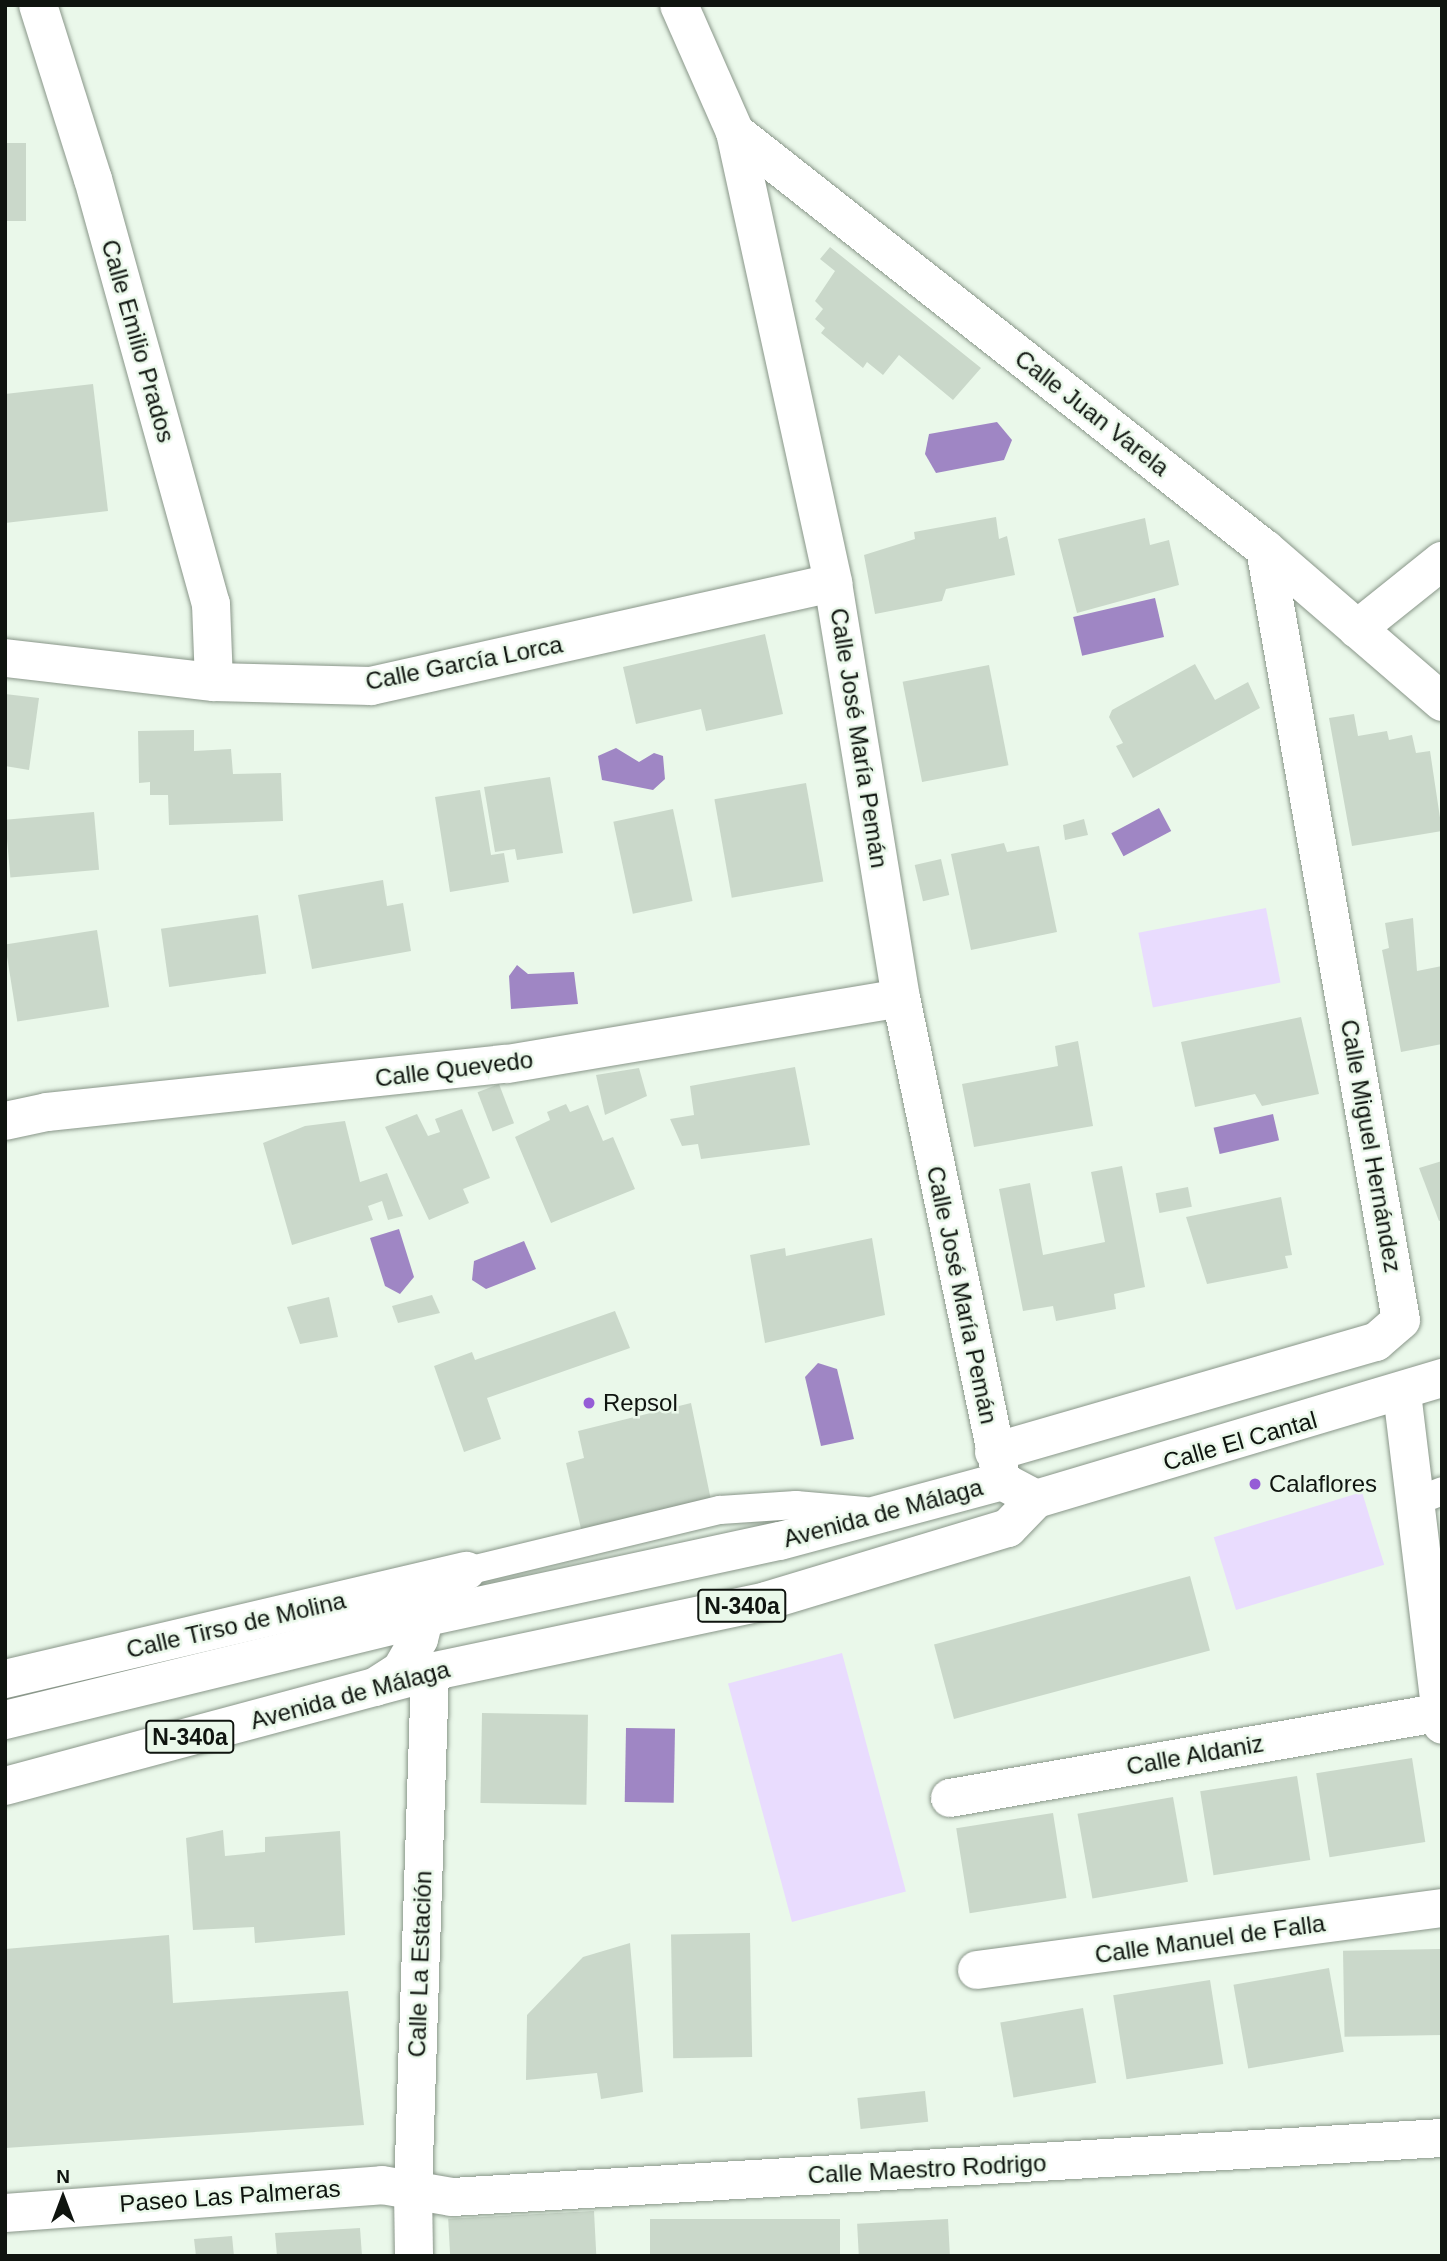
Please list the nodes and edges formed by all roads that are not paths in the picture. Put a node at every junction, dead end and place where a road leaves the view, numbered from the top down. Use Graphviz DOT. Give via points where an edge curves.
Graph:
graph roads {
  1 [pos="38,5"];
  2 [pos="679,5"];
  3 [pos="735,132"];
  4 [pos="1265,549"];
  5 [pos="1442,561"];
  6 [pos="834,583"];
  7 [pos="1357,629"];
  8 [pos="5,658"];
  9 [pos="215,682"];
  10 [pos="1442,702"];
  11 [pos="901,998"];
  12 [pos="5,1121"];
  13 [pos="1442,1378"];
  14 [pos="1402,1393"];
  15 [pos="998,1466"];
  16 [pos="1428,1497"];
  17 [pos="1036,1499"];
  18 [pos="889,1513"];
  19 [pos="435,1588"];
  20 [pos="206,1633"];
  21 [pos="430,1672"];
  22 [pos="5,1679"];
  23 [pos="375,1687"];
  24 [pos="109,1695"];
  25 [pos="1441,1719"];
  26 [pos="5,1720"];
  27 [pos="5,1786"];
  28 [pos="950,1798"];
  29 [pos="1442,1908"];
  30 [pos="977,1970"];
  31 [pos="1442,2138"];
  32 [pos="413,2191"];
  33 [pos="5,2213"];
  34 [pos="414,2256"];
  1 -- 9 [label="street, Calle Emilio Prados" via="93,179 211,604"];
  2 -- 3 [label="street, Calle José María Pemán"];
  3 -- 4 [label="street, Calle Juan Varela"];
  3 -- 6 [label="street, Calle José María Pemán"];
  4 -- 7 [label="street, Calle Juan Varela"];
  4 -- 15 [label="street, Calle Miguel Hernández" via="1401,1320 1376,1342"];
  5 -- 7 [label="street"];
  6 -- 9 [label="street, Calle García Lorca" via="371,686"];
  6 -- 11 [label="street, Calle José María Pemán"];
  7 -- 10 [label="street, Calle Juan Varela"];
  8 -- 9 [label="street, Calle García Lorca"];
  11 -- 12 [label="street, Calle Quevedo" via="507,1064"];
  11 -- 15 [label="street, Calle José María Pemán"];
  13 -- 14 [label="street, Calle El Cantal / N-340a"];
  14 -- 16 [label="street"];
  14 -- 17 [label="street, Calle El Cantal / N-340a"];
  15 -- 17 [label="street, Avenida de Málaga"];
  15 -- 18 [label="street, Avenida de Málaga / N-340a"];
  16 -- 25 [label="street"];
  17 -- 21 [label="street, Avenida de Málaga / N-340a" via="1008,1528 766,1601"];
  18 -- 19 [label="street, Avenida de Málaga / N-340a"];
  18 -- 19 [label="lane" via="796,1505 720,1510"];
  19 -- 20 [label="street, Calle Tirso de Molina"];
  19 -- 23 [label="street" via="401,1670"];
  19 -- 24 [label="street, Avenida de Málaga / N-340a"];
  20 -- 22 [label="street, Calle Tirso de Molina"];
  20 -- 24 [label="street"];
  21 -- 23 [label="street, Avenida de Málaga / N-340a"];
  21 -- 32 [label="street, Calle La Estación"];
  23 -- 27 [label="street, Avenida de Málaga / N-340a"];
  24 -- 26 [label="street, Avenida de Málaga / N-340a"];
  25 -- 28 [label="street, Calle Aldaniz"];
  29 -- 30 [label="street, Calle Manuel de Falla"];
  31 -- 32 [label="street, Calle Maestro Rodrigo" via="452,2197"];
  32 -- 33 [label="street, Paseo Las Palmeras" via="382,2185"];
  32 -- 34 [label="street, Calle La Estación"];
}
